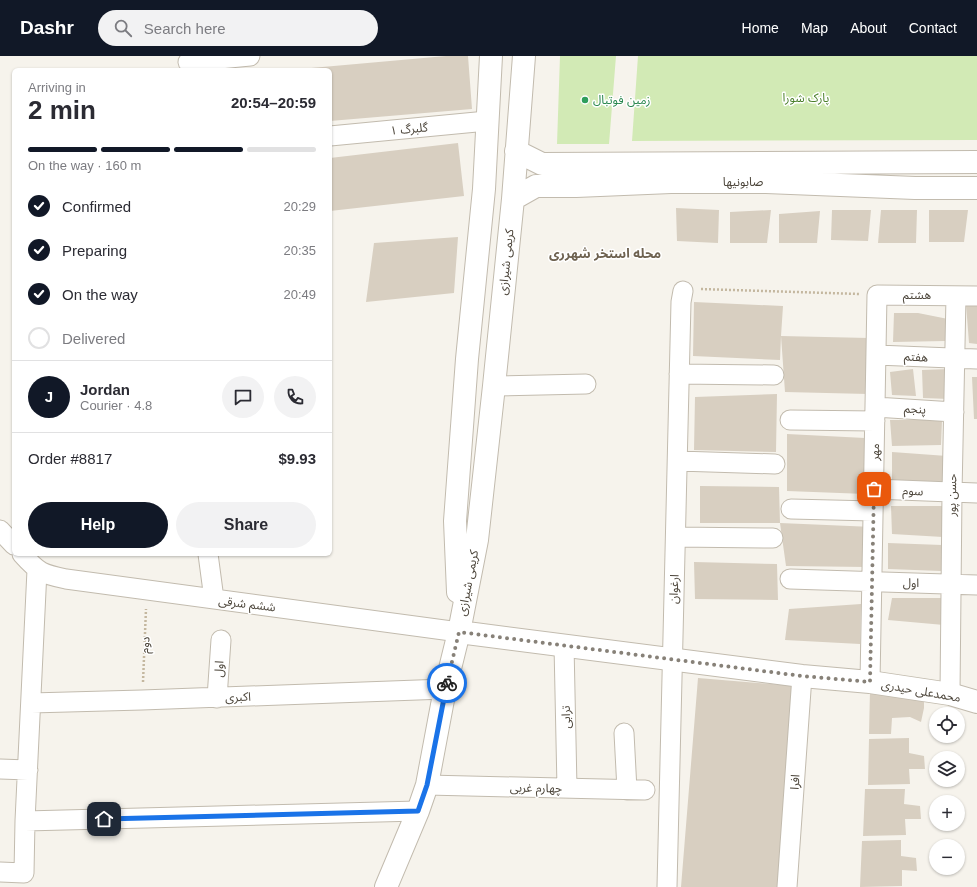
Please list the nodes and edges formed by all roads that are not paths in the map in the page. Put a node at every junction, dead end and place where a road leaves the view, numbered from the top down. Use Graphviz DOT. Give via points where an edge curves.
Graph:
graph roads {
  1 [pos="250,56"];
  2 [pos="491,56"];
  3 [pos="524,56"];
  4 [pos="188,62"];
  5 [pos="487,122"];
  6 [pos="332,136"];
  7 [pos="516,151"];
  8 [pos="977,162"];
  9 [pos="575,164"];
  10 [pos="576,186"];
  11 [pos="977,188"];
  12 [pos="513,199"];
  13 [pos="682,292"];
  14 [pos="877,295"];
  15 [pos="956,296"];
  16 [pos="977,296"];
  17 [pos="876,355"];
  18 [pos="955,358"];
  19 [pos="977,359"];
  20 [pos="680,374"];
  21 [pos="774,375"];
  22 [pos="586,384"];
  23 [pos="494,386"];
  24 [pos="954,412"];
  25 [pos="875,414"];
  26 [pos="790,420"];
  27 [pos="678,462"];
  28 [pos="775,464"];
  29 [pos="874,489"];
  30 [pos="952,492"];
  31 [pos="977,493"];
  32 [pos="791,509"];
  33 [pos="873,510"];
  34 [pos="0,530"];
  35 [pos="676,537"];
  36 [pos="772,538"];
  37 [pos="12,543"];
  38 [pos="24,556"];
  39 [pos="208,556"];
  40 [pos="37,570"];
  41 [pos="790,579"];
  42 [pos="871,582"];
  43 [pos="951,584"];
  44 [pos="977,585"];
  45 [pos="214,599"];
  46 [pos="459,632"];
  47 [pos="221,640"];
  48 [pos="564,645"];
  49 [pos="672,659"];
  50 [pos="802,676"];
  51 [pos="870,682"];
  52 [pos="445,689"];
  53 [pos="950,694"];
  54 [pos="217,698"];
  55 [pos="31,702"];
  56 [pos="977,702"];
  57 [pos="624,733"];
  58 [pos="0,770"];
  59 [pos="28,770"];
  60 [pos="427,785"];
  61 [pos="568,788"];
  62 [pos="418,811"];
  63 [pos="25,821"];
  64 [pos="0,872"];
  65 [pos="386,887"];
  66 [pos="667,887"];
  67 [pos="787,887"];
  1 -- 4 [label="street"];
  2 -- 5 [label="street, کریمی شیرازی"];
  3 -- 7 [label="street, کریمی شیرازی"];
  5 -- 6 [label="street, گلبرگ ۱"];
  5 -- 46 [label="street, کریمی شیرازی" via="484,189 467,359 455,521"];
  7 -- 9 [label="street, صابونیها" via="542,164"];
  7 -- 12 [label="street, کریمی شیرازی"];
  8 -- 9 [label="street, صابونیها"];
  9 -- 10 [label="street" via="561,169 559,176 562,182"];
  10 -- 11 [label="street, صابونیها" via="766,182"];
  10 -- 12 [label="street, صابونیها" via="536,186"];
  12 -- 23 [label="street, کریمی شیرازی"];
  13 -- 20 [label="street, ارغوان"];
  14 -- 15 [label="street, هشتم"];
  14 -- 17 [label="street, مهر"];
  15 -- 16 [label="street, هشتم"];
  15 -- 18 [label="street, حسن پور"];
  17 -- 18 [label="street, هفتم"];
  17 -- 25 [label="street, مهر"];
  18 -- 19 [label="street, هفتم"];
  18 -- 24 [label="street, حسن پور"];
  20 -- 21 [label="street"];
  20 -- 27 [label="street, ارغوان"];
  22 -- 23 [label="street"];
  23 -- 46 [label="street, کریمی شیرازی" via="477,540"];
  24 -- 25 [label="street, پنجم"];
  24 -- 30 [label="street, حسن پور"];
  25 -- 26 [label="street, پنجم"];
  25 -- 29 [label="street, مهر"];
  27 -- 28 [label="street"];
  27 -- 35 [label="street, ارغوان"];
  29 -- 30 [label="street, سوم"];
  29 -- 33 [label="street, مهر"];
  30 -- 31 [label="street, سوم"];
  30 -- 43 [label="street, حسن پور"];
  32 -- 33 [label="street"];
  33 -- 42 [label="street, مهر"];
  34 -- 37 [label="street"];
  35 -- 36 [label="street"];
  35 -- 49 [label="street, ارغوان"];
  38 -- 40 [label="street"];
  39 -- 45 [label="street"];
  40 -- 45 [label="street, ششم شرقی" via="66,579"];
  40 -- 55 [label="street"];
  41 -- 42 [label="street, اول"];
  42 -- 43 [label="street, اول"];
  42 -- 51 [label="street, مهر"];
  43 -- 44 [label="street"];
  43 -- 53 [label="street, حسن پور"];
  45 -- 46 [label="street, ششم شرقی"];
  46 -- 48 [label="street, محمدعلی حیدری"];
  46 -- 52 [label="street"];
  47 -- 54 [label="street, اول"];
  48 -- 49 [label="street, محمدعلی حیدری"];
  48 -- 61 [label="street, ترابی"];
  49 -- 50 [label="street, محمدعلی حیدری"];
  49 -- 66 [label="street, ارغوان"];
  50 -- 51 [label="street, محمدعلی حیدری"];
  50 -- 67 [label="street, افرا"];
  51 -- 53 [label="street, محمدعلی حیدری"];
  52 -- 54 [label="street, اکبری"];
  52 -- 60 [label="street"];
  53 -- 56 [label="street, محمدعلی حیدری"];
  54 -- 55 [label="street, اکبری"];
  55 -- 59 [label="street"];
  57 -- 61 [label="street, چهارم غربی" via="636,790"];
  58 -- 59 [label="street"];
  59 -- 63 [label="street"];
  60 -- 61 [label="street, چهارم غربی"];
  60 -- 62 [label="street"];
  62 -- 63 [label="street"];
  62 -- 65 [label="street"];
  63 -- 64 [label="street" via="24,873"];
}
